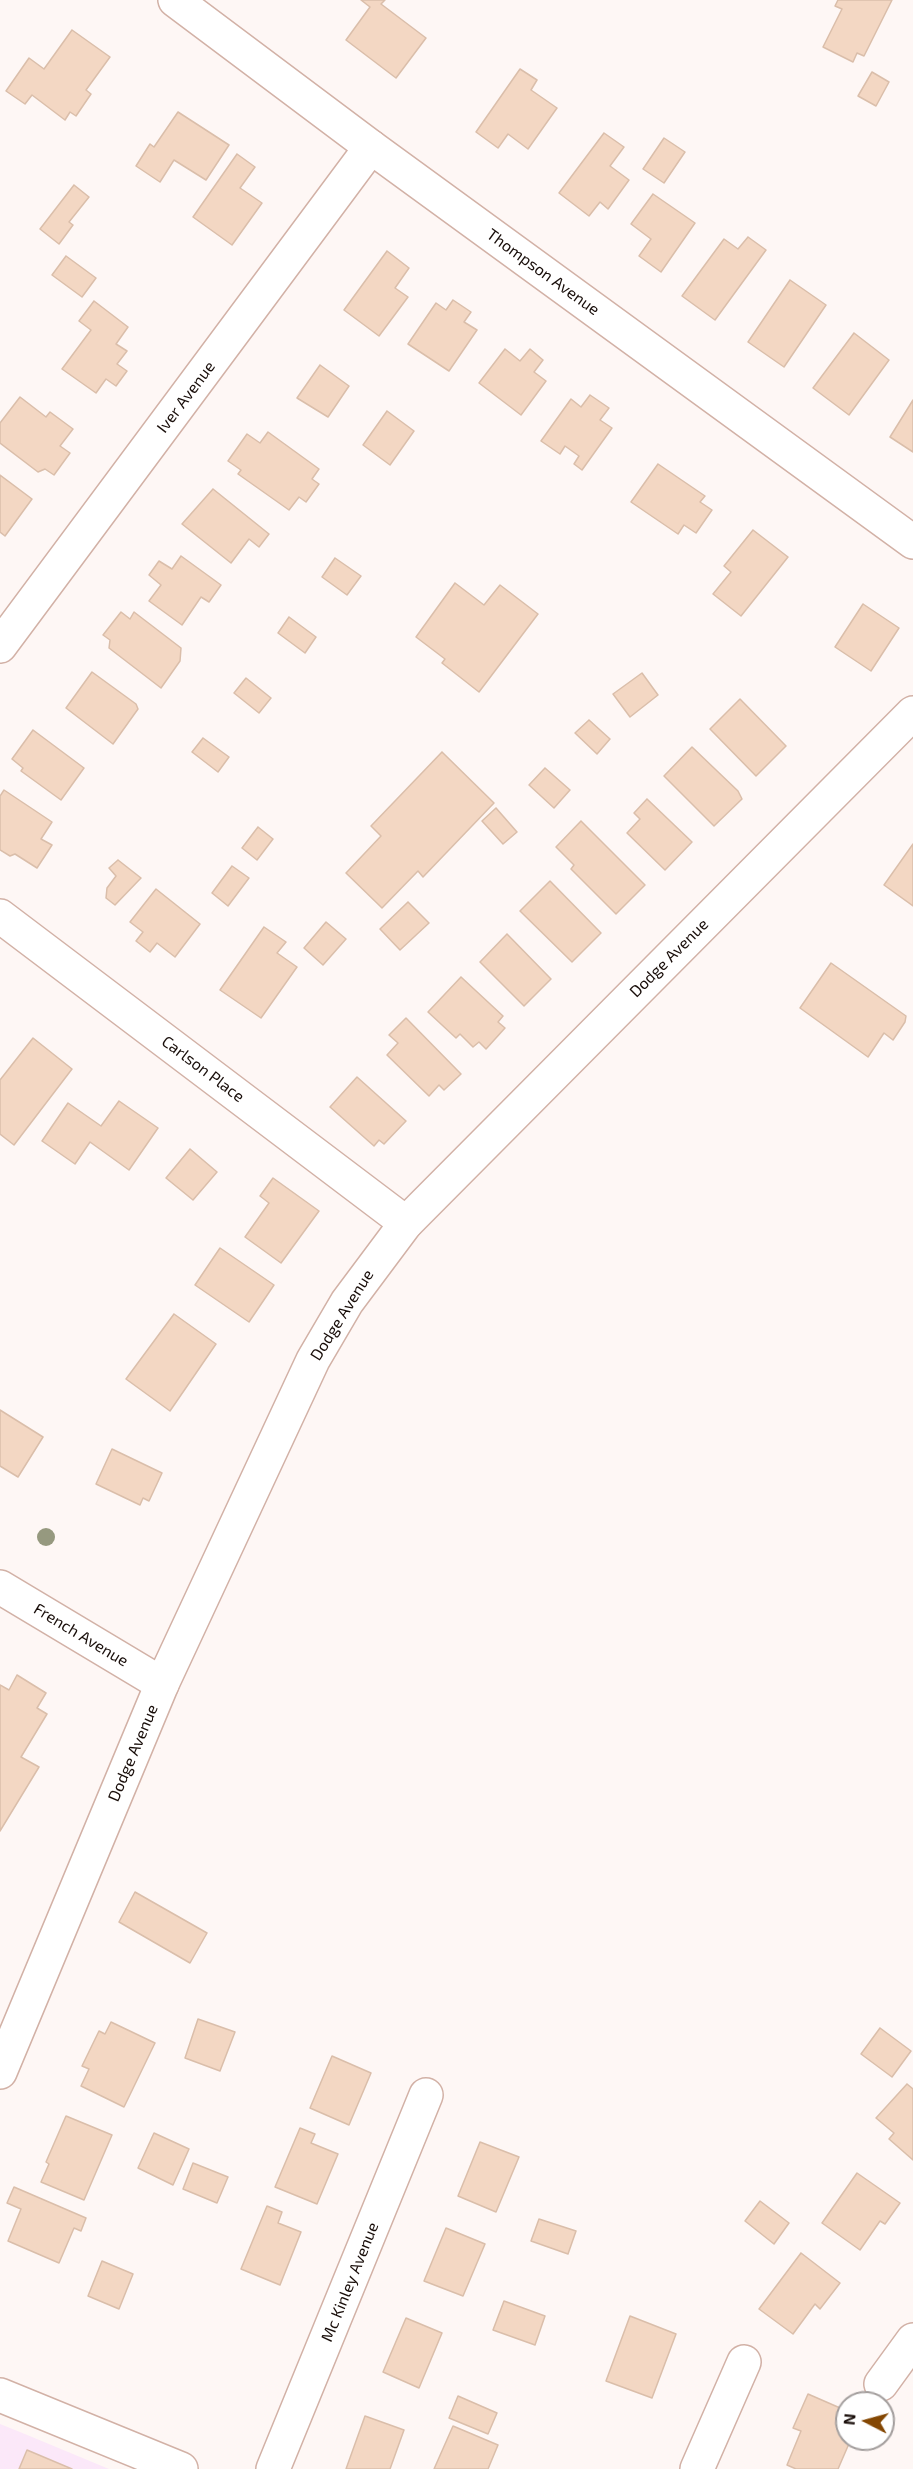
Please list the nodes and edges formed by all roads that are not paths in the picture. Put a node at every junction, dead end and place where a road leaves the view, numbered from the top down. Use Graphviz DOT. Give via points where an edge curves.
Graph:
graph roads {
  1 [pos="175,0"];
  2 [pos="371,147"];
  3 [pos="913,542"];
  4 [pos="0,646"];
  5 [pos="913,713"];
  6 [pos="0,916"];
  7 [pos="406,1223"];
  8 [pos="0,1587"];
  9 [pos="162,1684"];
  10 [pos="0,2072"];
  11 [pos="426,2095"];
  12 [pos="913,2340"];
  13 [pos="744,2362"];
  14 [pos="881,2384"];
  15 [pos="0,2395"];
  16 [pos="181,2469"];
  17 [pos="273,2469"];
  18 [pos="697,2469"];
  1 -- 2 [label="main road, Thompson Avenue"];
  2 -- 3 [label="main road, Thompson Avenue"];
  2 -- 4 [label="main road, Iver Avenue"];
  5 -- 7 [label="main road, Dodge Avenue"];
  6 -- 7 [label="main road, Carlson Place"];
  7 -- 9 [label="main road, Dodge Avenue" via="347,1302 313,1360"];
  8 -- 9 [label="main road, French Avenue"];
  9 -- 10 [label="main road, Dodge Avenue"];
  11 -- 17 [label="main road, Mc Kinley Avenue"];
  12 -- 14 [label="main road"];
  13 -- 18 [label="main road"];
  15 -- 16 [label="main road"];
}
